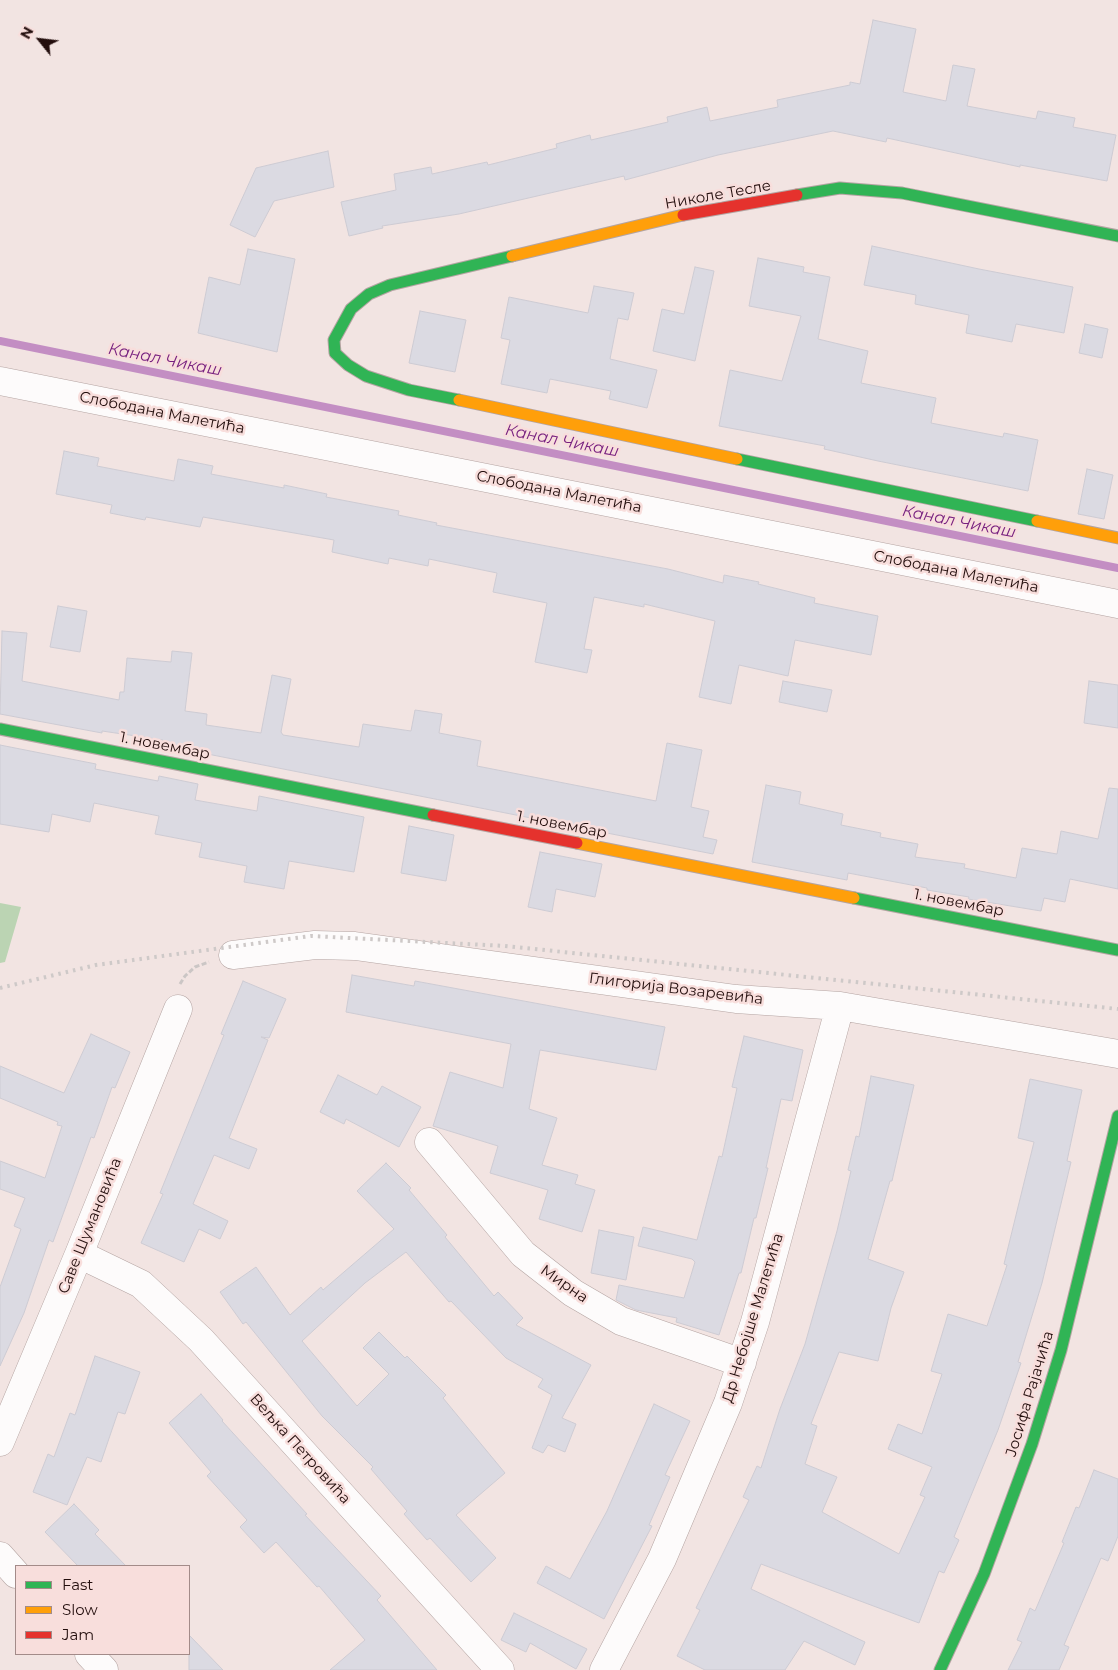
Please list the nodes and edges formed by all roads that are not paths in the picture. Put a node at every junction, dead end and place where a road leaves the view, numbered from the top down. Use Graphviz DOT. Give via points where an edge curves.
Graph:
graph roads {
  1 [pos="1118,236"];
  2 [pos="0,381"];
  3 [pos="1118,538"];
  4 [pos="1118,604"];
  5 [pos="0,729"];
  6 [pos="1118,950"];
  7 [pos="234,955"];
  8 [pos="840,1006"];
  9 [pos="178,1009"];
  10 [pos="1118,1054"];
  11 [pos="1118,1116"];
  12 [pos="429,1142"];
  13 [pos="79,1254"];
  14 [pos="742,1363"];
  15 [pos="0,1442"];
  16 [pos="0,1556"];
  17 [pos="15,1573"];
  18 [pos="90,1655"];
  19 [pos="104,1670"];
  20 [pos="500,1670"];
  21 [pos="604,1670"];
  22 [pos="940,1670"];
  1 -- 3 [label="street, Николе Тесле" via="902,193 840,188 696,212 390,285 369,294 351,309 334,340 335,353 366,376 409,390"];
  2 -- 4 [label="street, Слободана Малетића"];
  5 -- 6 [label="street, 1. новембар"];
  7 -- 8 [label="street, Глигорија Возаревића" via="315,945 355,946 736,999"];
  8 -- 10 [label="street, Глигорија Возаревића"];
  8 -- 14 [label="street, Др Небојше Малетића"];
  9 -- 13 [label="street, Саве Шумановића"];
  11 -- 22 [label="street, Јосифа Рајачића" via="1061,1350 1032,1444 984,1574"];
  12 -- 14 [label="street, Мирна" via="523,1254 573,1293 621,1321"];
  13 -- 15 [label="street, Саве Шумановића"];
  13 -- 20 [label="street, Вељка Петровића" via="141,1284 201,1340"];
  14 -- 21 [label="street, Др Небојше Малетића" via="662,1559"];
  16 -- 17 [label="street"];
  18 -- 19 [label="street"];
}
